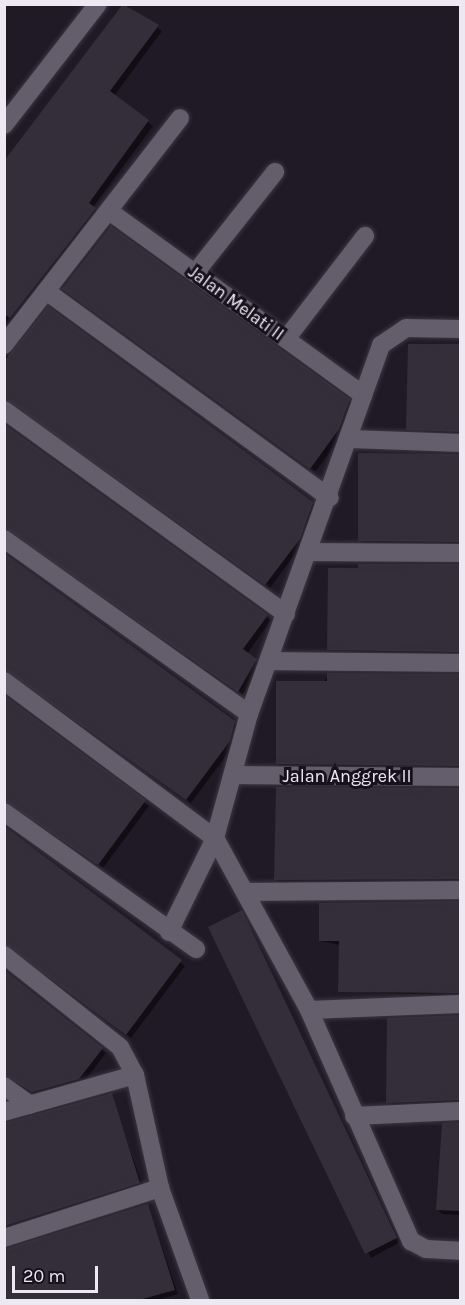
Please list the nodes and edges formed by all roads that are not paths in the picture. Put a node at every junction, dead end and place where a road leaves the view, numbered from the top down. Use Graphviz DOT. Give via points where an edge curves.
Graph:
graph roads {
  1 [pos="98,4"];
  2 [pos="180,118"];
  3 [pos="4,125"];
  4 [pos="275,172"];
  5 [pos="109,210"];
  6 [pos="365,236"];
  7 [pos="195,273"];
  8 [pos="46,291"];
  9 [pos="460,329"];
  10 [pos="286,339"];
  11 [pos="4,345"];
  12 [pos="363,395"];
  13 [pos="4,410"];
  14 [pos="352,439"];
  15 [pos="460,443"];
  16 [pos="330,498"];
  17 [pos="4,539"];
  18 [pos="310,552"];
  19 [pos="460,553"];
  20 [pos="286,615"];
  21 [pos="269,662"];
  22 [pos="460,663"];
  23 [pos="4,681"];
  24 [pos="249,714"];
  25 [pos="234,775"];
  26 [pos="460,777"];
  27 [pos="4,812"];
  28 [pos="215,838"];
  29 [pos="460,890"];
  30 [pos="248,892"];
  31 [pos="169,932"];
  32 [pos="196,950"];
  33 [pos="4,955"];
  34 [pos="460,1004"];
  35 [pos="309,1010"];
  36 [pos="135,1075"];
  37 [pos="4,1086"];
  38 [pos="30,1105"];
  39 [pos="460,1111"];
  40 [pos="4,1112"];
  41 [pos="354,1116"];
  42 [pos="160,1188"];
  43 [pos="4,1238"];
  44 [pos="460,1251"];
  45 [pos="200,1300"];
  1 -- 3 [label="street"];
  2 -- 5 [label="street"];
  4 -- 7 [label="street"];
  5 -- 7 [label="street, Jalan Melati II"];
  5 -- 8 [label="street"];
  6 -- 10 [label="street"];
  7 -- 10 [label="street, Jalan Melati II"];
  8 -- 11 [label="street"];
  8 -- 16 [label="street"];
  9 -- 12 [label="street" via="405,328 393,333 381,345"];
  10 -- 12 [label="street, Jalan Melati II"];
  12 -- 14 [label="street"];
  13 -- 20 [label="street"];
  14 -- 15 [label="street"];
  14 -- 16 [label="street"];
  16 -- 18 [label="street"];
  17 -- 24 [label="street"];
  18 -- 19 [label="street"];
  18 -- 20 [label="street"];
  20 -- 21 [label="street"];
  21 -- 22 [label="street"];
  21 -- 24 [label="street"];
  23 -- 28 [label="street"];
  24 -- 25 [label="street"];
  25 -- 26 [label="street, Jalan Anggrek II"];
  25 -- 28 [label="street"];
  27 -- 31 [label="street"];
  28 -- 30 [label="street"];
  28 -- 31 [label="street"];
  29 -- 30 [label="street"];
  30 -- 35 [label="street"];
  31 -- 32 [label="street"];
  33 -- 36 [label="street" via="107,1033"];
  34 -- 35 [label="street"];
  35 -- 41 [label="street"];
  36 -- 38 [label="street"];
  36 -- 42 [label="street"];
  37 -- 38 [label="street"];
  38 -- 40 [label="street"];
  39 -- 41 [label="street"];
  41 -- 44 [label="street" via="411,1241 426,1249"];
  42 -- 43 [label="street"];
  42 -- 45 [label="street"];
}
